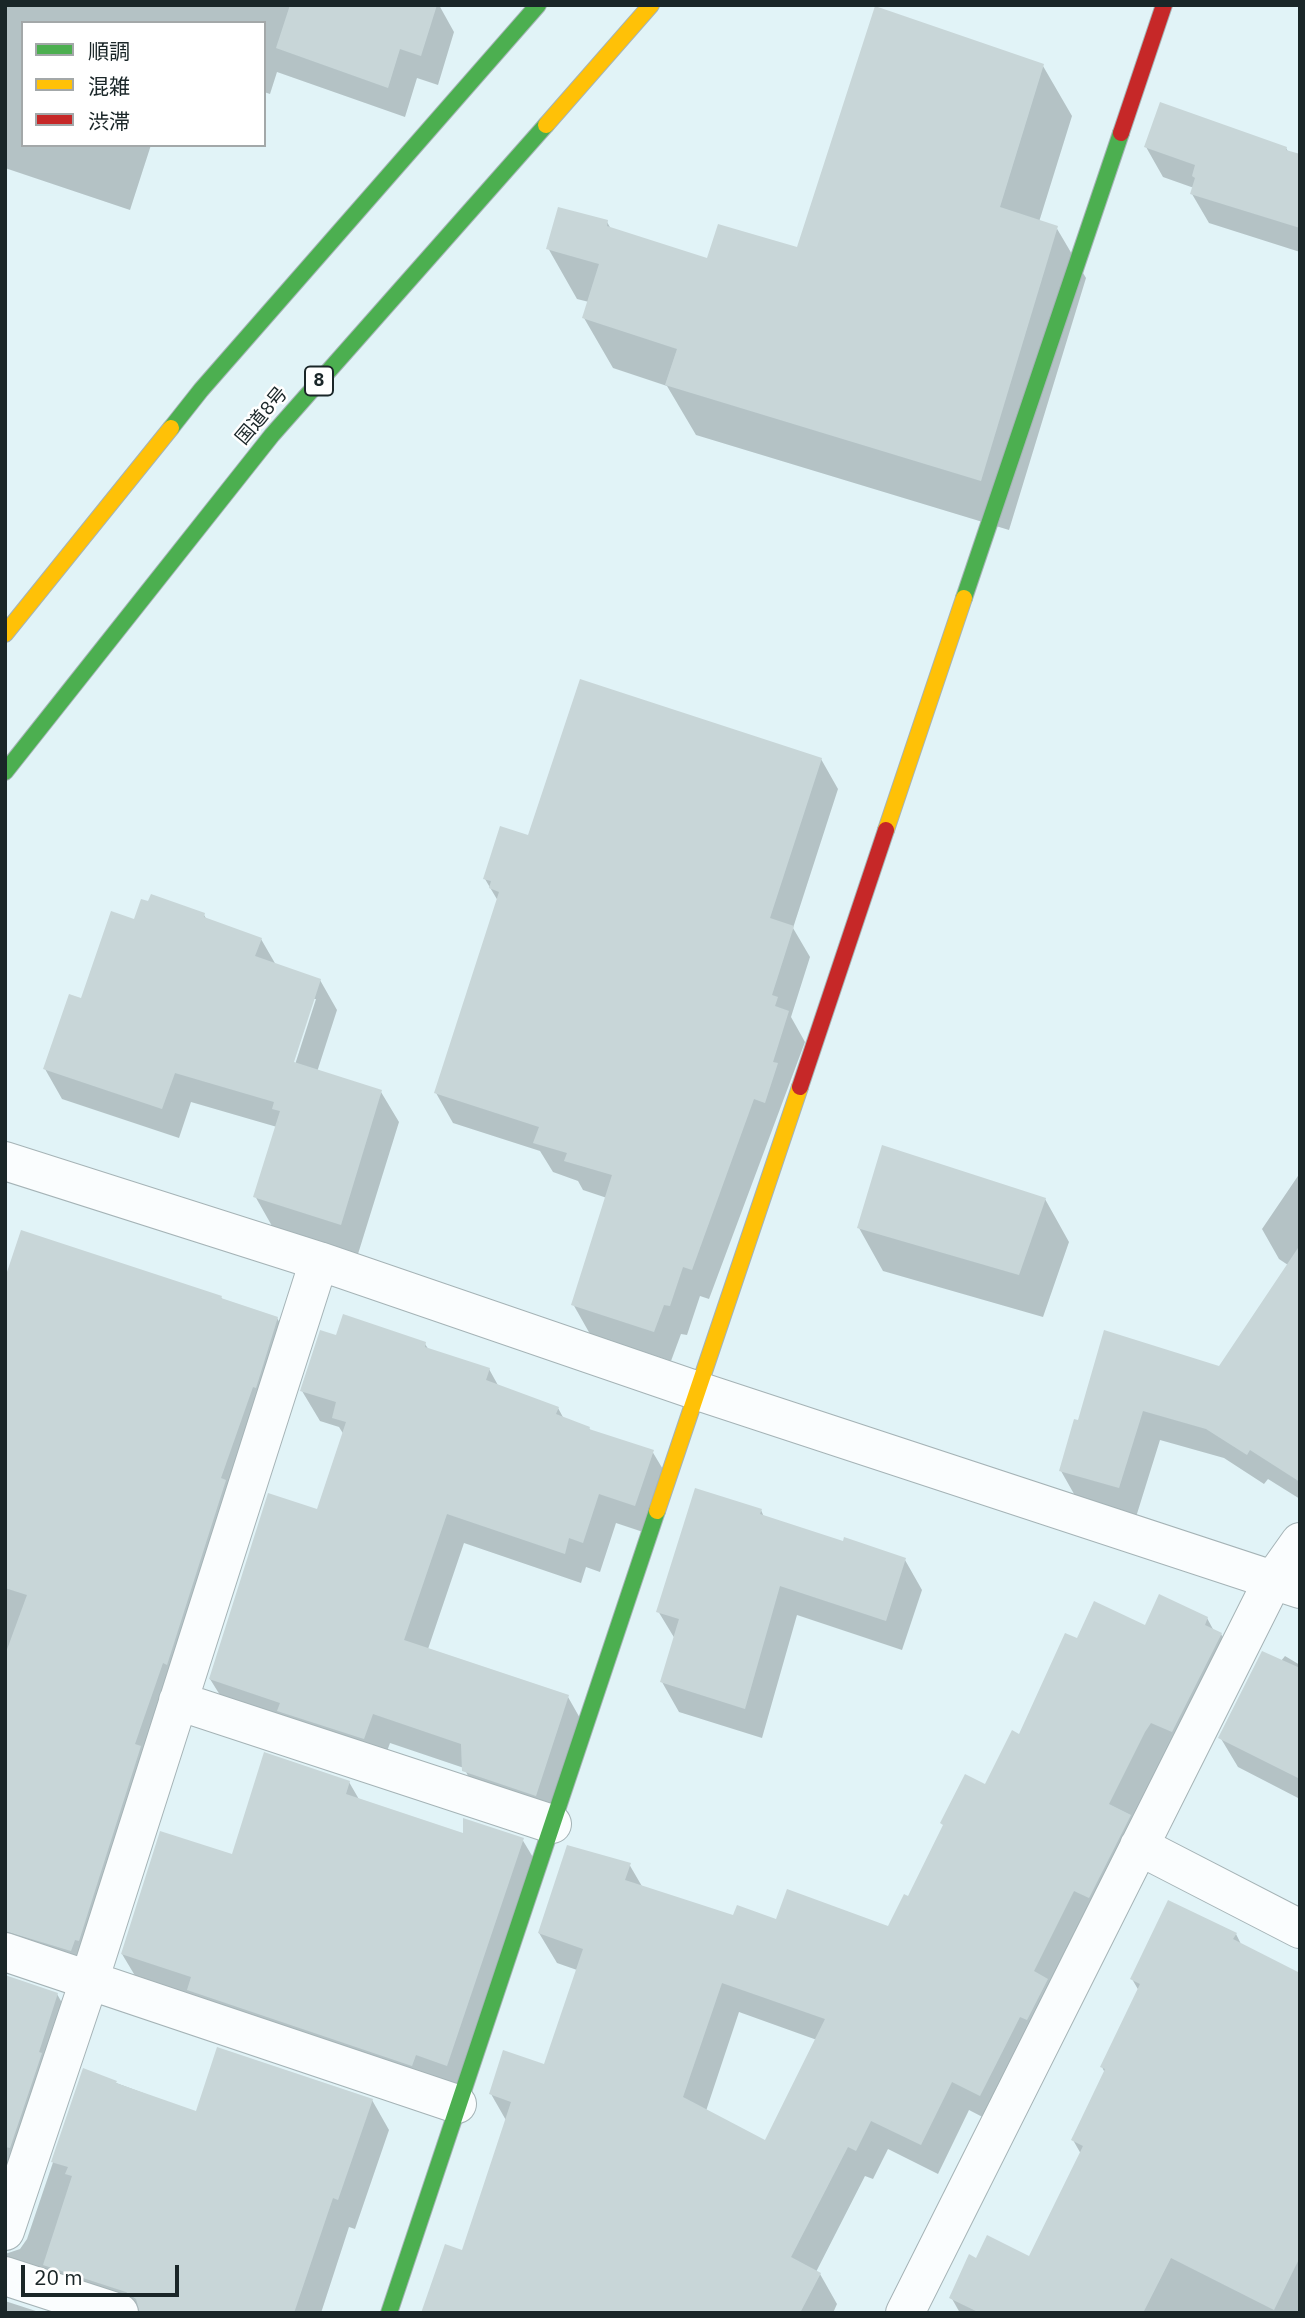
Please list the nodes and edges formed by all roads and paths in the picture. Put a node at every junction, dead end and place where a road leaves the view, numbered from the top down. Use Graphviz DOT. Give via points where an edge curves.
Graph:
graph roads {
  1 [pos="538,5"];
  2 [pos="651,5"];
  3 [pos="1164,5"];
  4 [pos="5,634"];
  5 [pos="5,772"];
  6 [pos="5,1161"];
  7 [pos="318,1261"];
  8 [pos="698,1391"];
  9 [pos="1300,1542"];
  10 [pos="1286,1584"];
  11 [pos="178,1701"];
  12 [pos="552,1824"];
  13 [pos="1139,1846"];
  14 [pos="1300,1930"];
  15 [pos="5,1952"];
  16 [pos="89,1980"];
  17 [pos="457,2104"];
  18 [pos="5,2231"];
  19 [pos="5,2276"];
  20 [pos="119,2313"];
  21 [pos="389,2313"];
  22 [pos="905,2313"];
  1 -- 4 [label="main road" via="201,390"];
  2 -- 5 [label="main road, 国道8号 / 8" via="272,435"];
  3 -- 8 [label="main road"];
  6 -- 7 [label="street"];
  7 -- 8 [label="street"];
  7 -- 11 [label="street"];
  8 -- 10 [label="street"];
  8 -- 12 [label="main road"];
  9 -- 10 [label="street"];
  10 -- 13 [label="street"];
  11 -- 12 [label="street"];
  11 -- 16 [label="street"];
  12 -- 17 [label="main road"];
  13 -- 14 [label="street"];
  13 -- 22 [label="street"];
  15 -- 16 [label="street"];
  16 -- 17 [label="street"];
  16 -- 18 [label="street"];
  17 -- 21 [label="main road"];
  19 -- 20 [label="street"];
}
